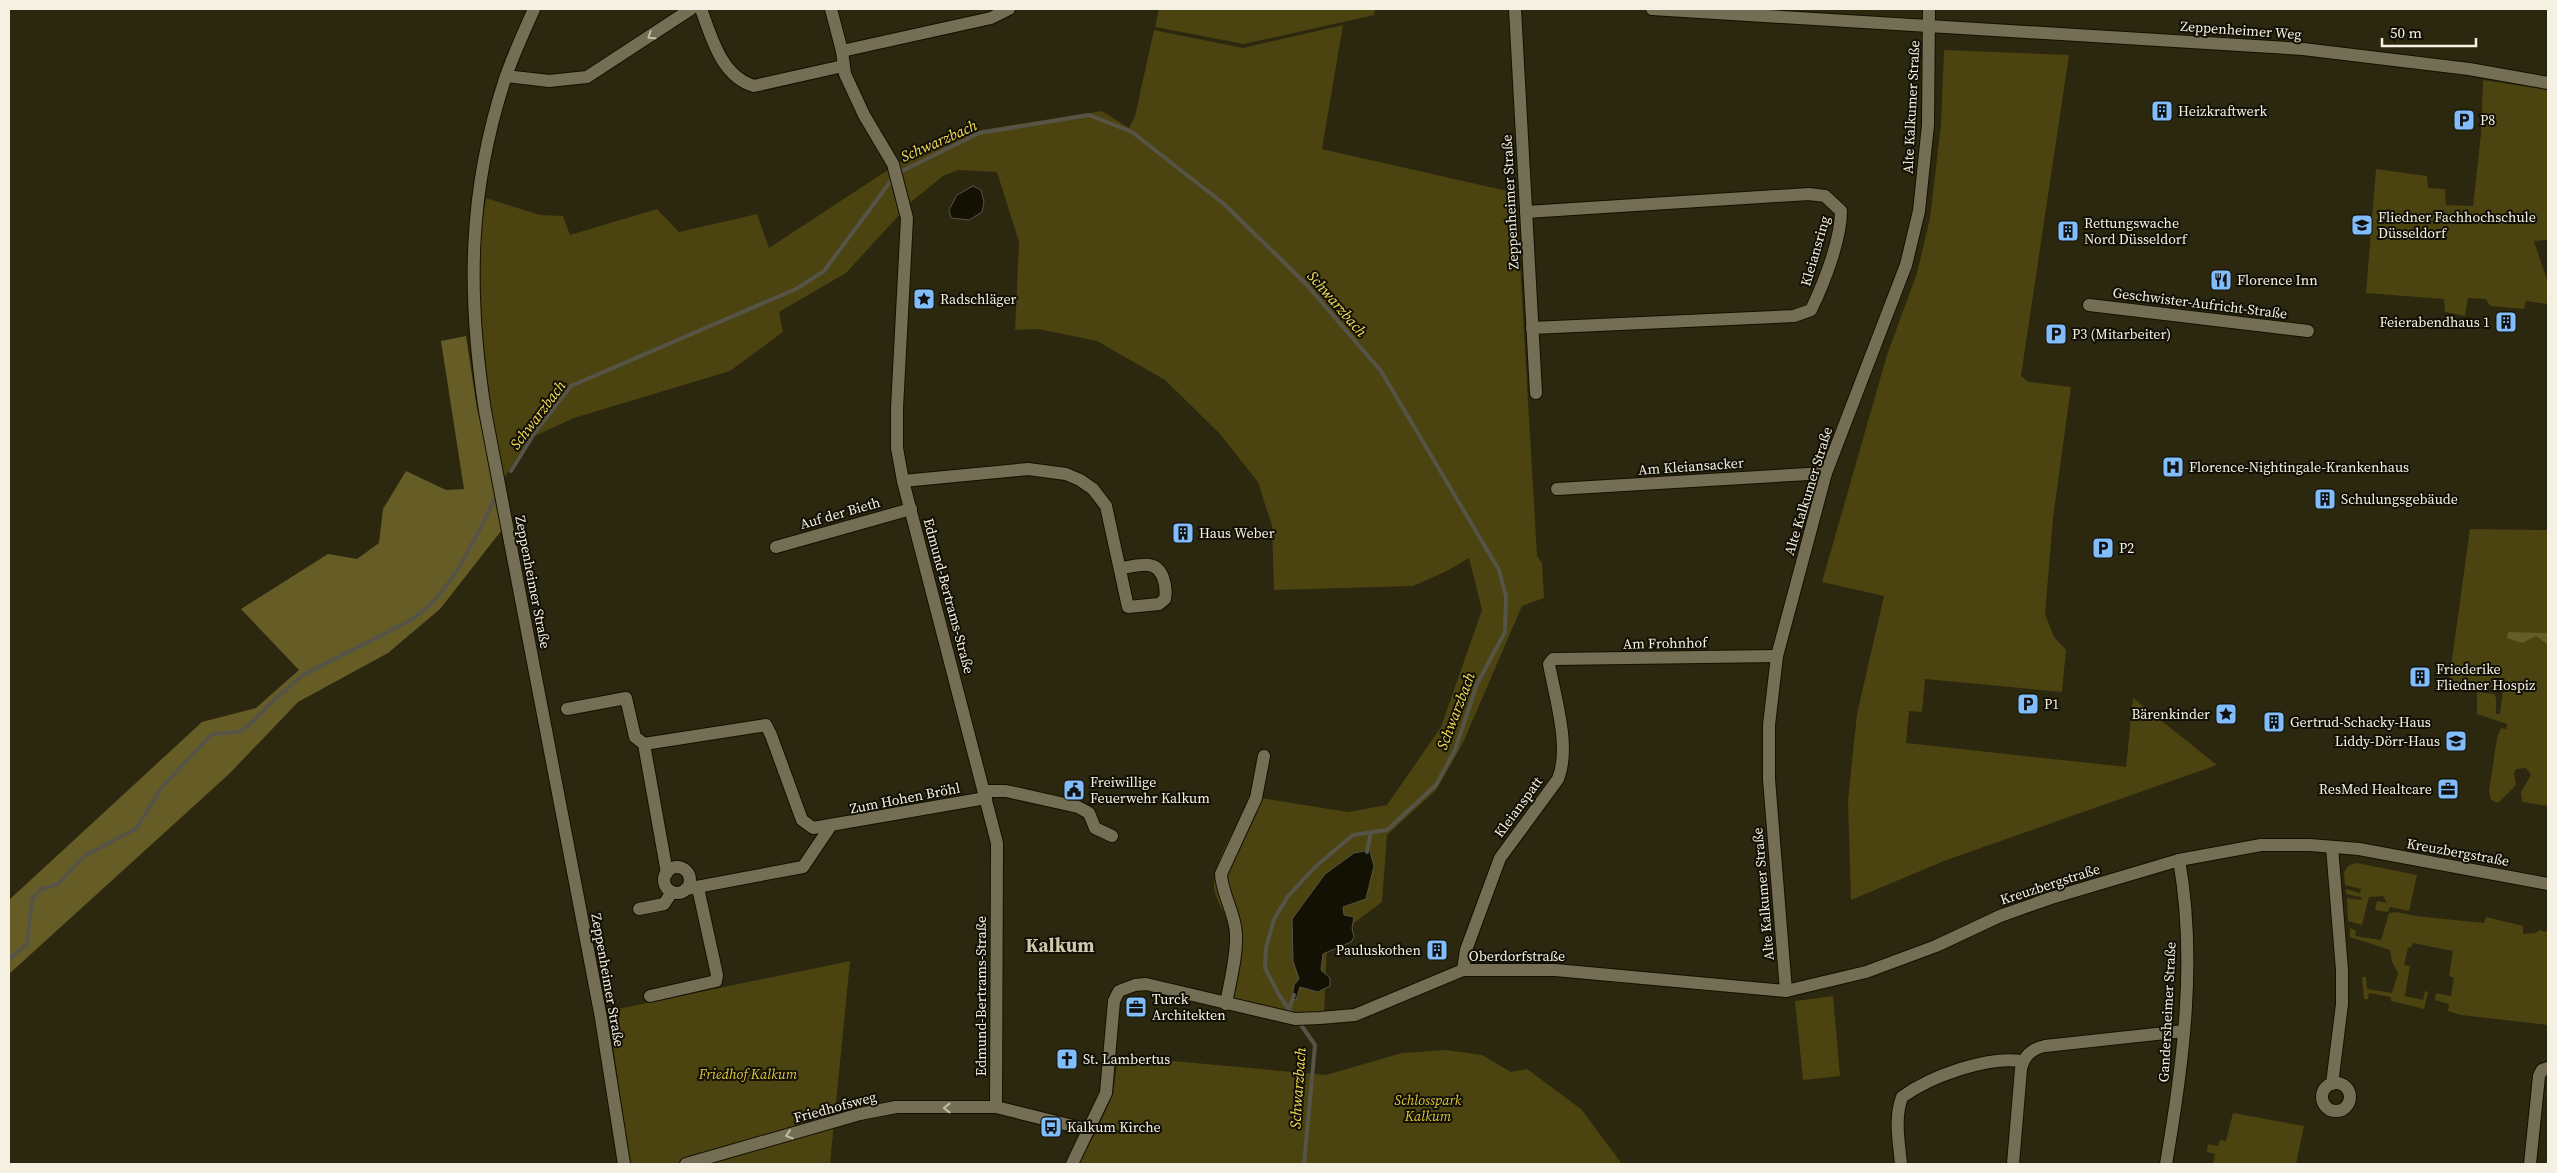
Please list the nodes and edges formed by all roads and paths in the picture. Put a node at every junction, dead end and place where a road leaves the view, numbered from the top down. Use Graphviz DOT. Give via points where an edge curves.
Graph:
graph roads {
  1 [pos="534,9"];
  2 [pos="691,9"];
  3 [pos="701,9"];
  4 [pos="831,9"];
  5 [pos="1009,9"];
  6 [pos="1515,9"];
  7 [pos="1652,9"];
  8 [pos="1929,9"];
  9 [pos="1793,13"];
  10 [pos="1930,27"];
  11 [pos="842,51"];
  12 [pos="843,66"];
  13 [pos="506,76"];
  14 [pos="2548,83"];
  15 [pos="1526,212"];
  16 [pos="2089,305"];
  17 [pos="1532,328"];
  18 [pos="2308,331"];
  19 [pos="1536,393"];
  20 [pos="1826,473"];
  21 [pos="903,481"];
  22 [pos="1557,489"];
  23 [pos="911,509"];
  24 [pos="776,546"];
  25 [pos="1121,568"];
  26 [pos="1777,656"];
  27 [pos="1553,659"];
  28 [pos="566,709"];
  29 [pos="644,744"];
  30 [pos="1264,756"];
  31 [pos="985,794"];
  32 [pos="830,827"];
  33 [pos="1112,836"];
  34 [pos="2332,847"];
  35 [pos="2179,860"];
  36 [pos="667,872"];
  37 [pos="2548,884"];
  38 [pos="692,889"];
  39 [pos="672,892"];
  40 [pos="638,909"];
  41 [pos="1463,970"];
  42 [pos="1786,992"];
  43 [pos="650,996"];
  44 [pos="1226,1004"];
  45 [pos="2184,1031"];
  46 [pos="2022,1061"];
  47 [pos="2548,1068"];
  48 [pos="2332,1084"];
  49 [pos="996,1106"];
  50 [pos="1089,1130"];
  51 [pos="624,1164"];
  52 [pos="686,1164"];
  53 [pos="1072,1164"];
  54 [pos="1901,1164"];
  55 [pos="2013,1164"];
  56 [pos="2166,1164"];
  57 [pos="2530,1164"];
  1 -- 13 [label="street, Zeppenheimer Straße"];
  2 -- 13 [label="street, one-way" via="587,77 549,81"];
  3 -- 12 [label="street" via="725,65 745,83 754,86"];
  4 -- 11 [label="street, Edmund-Bertrams-Straße"];
  5 -- 11 [label="street" via="990,18"];
  6 -- 15 [label="street, Zeppenheimer Straße"];
  7 -- 9 [label="street"];
  8 -- 10 [label="street, Alte Kalkumer Straße"];
  9 -- 10 [label="street"];
  10 -- 14 [label="street, Zeppenheimer Weg" via="2310,50 2469,69"];
  10 -- 20 [label="street, Alte Kalkumer Straße" via="1928,125 1919,211 1906,264"];
  11 -- 12 [label="street, Edmund-Bertrams-Straße"];
  12 -- 21 [label="street, Edmund-Bertrams-Straße" via="864,115 893,164 907,218 897,408 897,448"];
  13 -- 51 [label="street, Zeppenheimer Straße" via="480,180 472,286 478,364 601,1018"];
  15 -- 17 [label="street, Zeppenheimer Straße"];
  15 -- 17 [label="street, Kleiansring" via="1809,194 1825,196 1841,211 1841,224 1820,292 1811,310 1794,316"];
  16 -- 18 [label="street, Geschwister-Aufricht-Straße"];
  17 -- 19 [label="street, Zeppenheimer Straße"];
  20 -- 22 [label="street, Am Kleiansacker"];
  20 -- 26 [label="street, Alte Kalkumer Straße"];
  21 -- 23 [label="street, Edmund-Bertrams-Straße"];
  21 -- 25 [label="street" via="1028,469 1066,474 1093,489 1106,506"];
  23 -- 24 [label="street, Auf der Bieth"];
  23 -- 31 [label="street, Edmund-Bertrams-Straße"];
  26 -- 27 [label="street, Am Frohnhof"];
  26 -- 42 [label="street, Alte Kalkumer Straße" via="1769,725 1769,779"];
  27 -- 41 [label="street, Kleianspatt" via="1549,664 1564,750 1563,765 1558,779 1500,858 1466,950"];
  28 -- 29 [label="street" via="626,698 635,737"];
  29 -- 32 [label="street, Zum Hohen Bröhl" via="766,725 802,820 812,828"];
  29 -- 36 [label="street"];
  30 -- 44 [label="street" via="1256,798 1221,874 1222,886 1232,906 1236,934"];
  31 -- 32 [label="street, Zum Hohen Bröhl"];
  31 -- 33 [label="street, Zum Hohen Bröhl" via="1006,791 1078,807 1088,812 1095,828"];
  31 -- 49 [label="street, Edmund-Bertrams-Straße" via="997,843"];
  32 -- 38 [label="street" via="803,866"];
  34 -- 35 [label="street, Kreuzbergstraße" via="2262,846"];
  34 -- 37 [label="street, Kreuzbergstraße" via="2359,849"];
  34 -- 48 [label="street" via="2342,995"];
  35 -- 42 [label="street, Kreuzbergstraße" via="2000,916 1936,946 1866,972"];
  35 -- 45 [label="street, Gandersheimer Straße" via="2185,908"];
  36 -- 38 [label="street" via="678,867 687,871"];
  36 -- 39 [label="street" via="665,883"];
  38 -- 39 [label="street"];
  38 -- 43 [label="street" via="716,982"];
  39 -- 40 [label="street" via="664,904"];
  41 -- 42 [label="street, Oberdorfstraße" via="1555,970"];
  41 -- 44 [label="street, Oberdorfstraße" via="1355,1015 1295,1019"];
  44 -- 50 [label="street, Oberdorfstraße" via="1146,984 1119,991 1111,1018 1106,1093"];
  45 -- 46 [label="street" via="2045,1046 2028,1053"];
  45 -- 56 [label="street, Gandersheimer Straße"];
  46 -- 54 [label="street" via="2010,1060 1967,1068 1933,1080 1902,1097 1897,1121"];
  46 -- 55 [label="street"];
  47 -- 57 [label="street" via="2539,1076"];
  49 -- 50 [label="street"];
  49 -- 52 [label="street, Friedhofsweg, one-way" via="896,1107"];
  50 -- 53 [label="street, Oberdorfstraße"];
}
